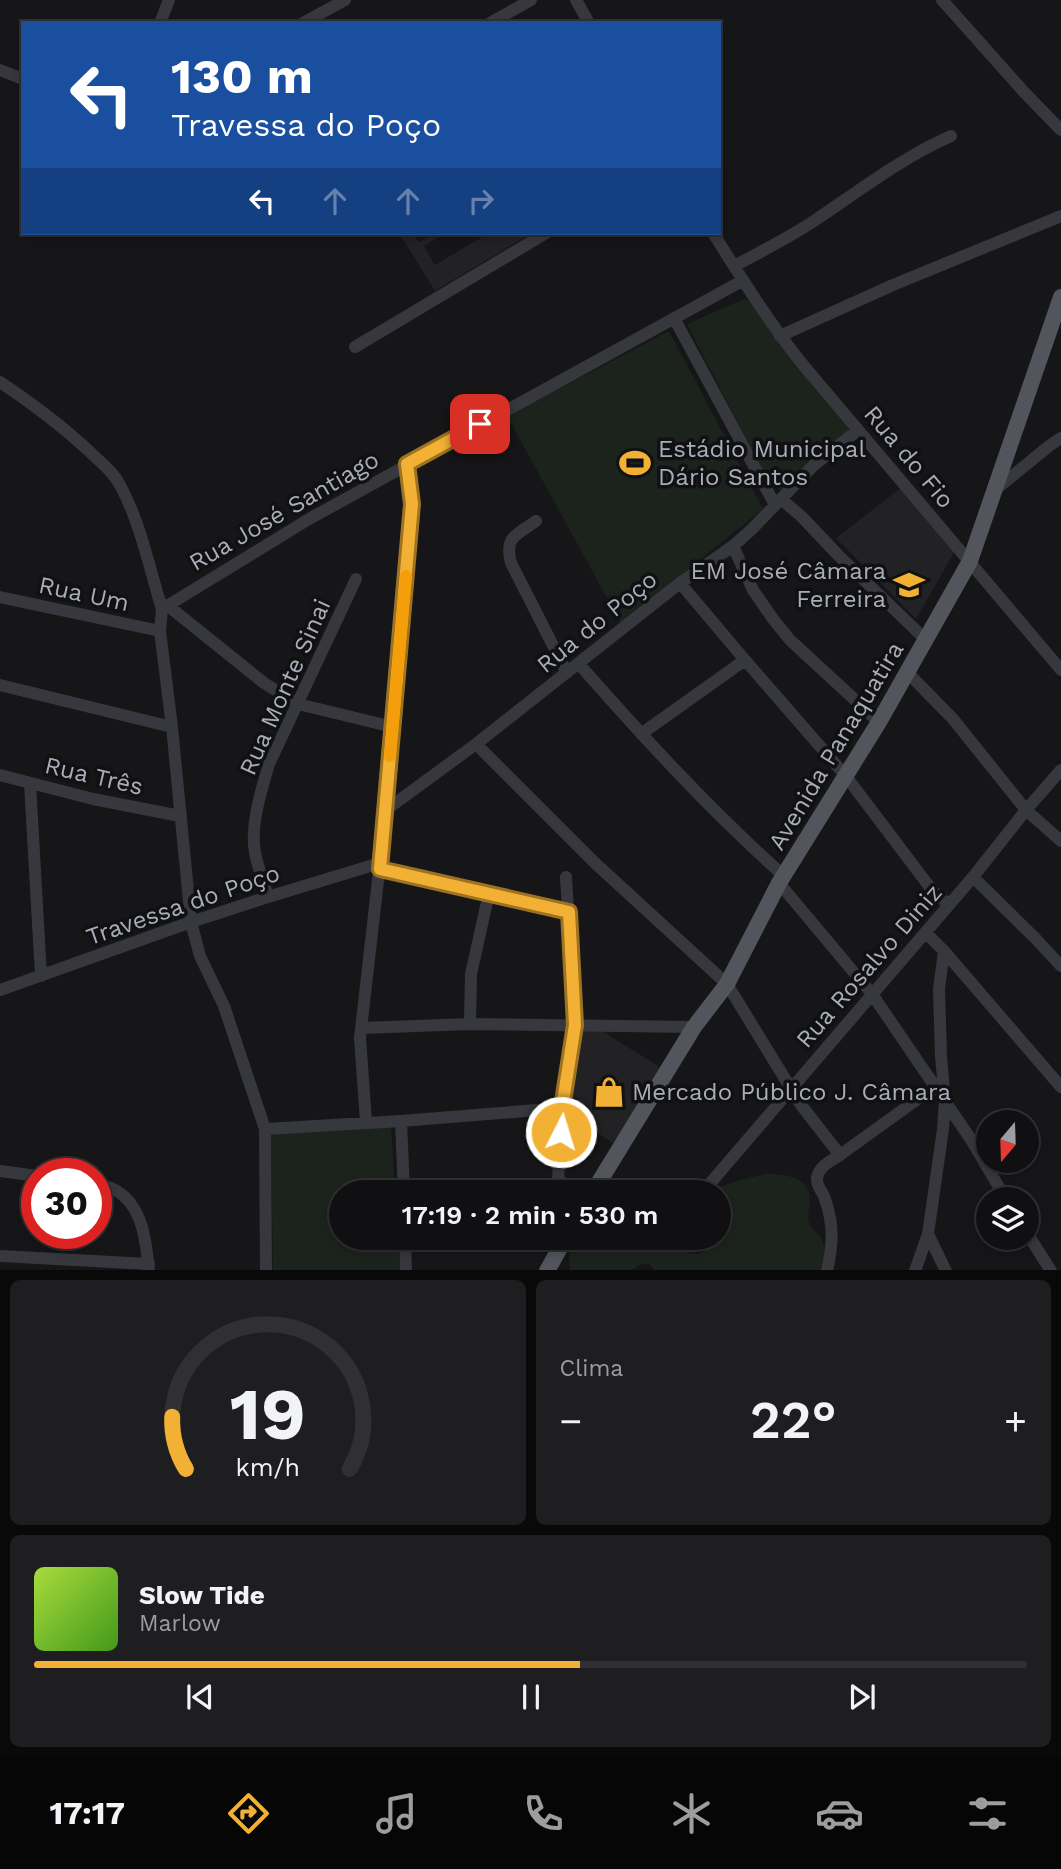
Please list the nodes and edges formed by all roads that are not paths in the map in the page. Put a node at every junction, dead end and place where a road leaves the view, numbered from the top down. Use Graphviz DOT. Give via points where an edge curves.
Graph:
graph roads {
  1 [pos="169,0"];
  2 [pos="345,0"];
  3 [pos="531,0"];
  4 [pos="576,0"];
  5 [pos="942,0"];
  6 [pos="161,21"];
  7 [pos="307,21"];
  8 [pos="494,21"];
  9 [pos="588,21"];
  10 [pos="0,70"];
  11 [pos="21,78"];
  12 [pos="1061,130"];
  13 [pos="951,136"];
  14 [pos="1061,216"];
  15 [pos="543,235"];
  16 [pos="714,235"];
  17 [pos="734,266"];
  18 [pos="742,281"];
  19 [pos="1061,297"];
  20 [pos="674,318"];
  21 [pos="780,336"];
  22 [pos="355,347"];
  23 [pos="0,382"];
  24 [pos="858,430"];
  25 [pos="1061,438"];
  26 [pos="407,464"];
  27 [pos="995,491"];
  28 [pos="778,502"];
  29 [pos="536,521"];
  30 [pos="733,546"];
  31 [pos="970,561"];
  32 [pos="356,579"];
  33 [pos="680,583"];
  34 [pos="0,597"];
  35 [pos="164,607"];
  36 [pos="160,631"];
  37 [pos="926,640"];
  38 [pos="745,660"];
  39 [pos="579,664"];
  40 [pos="1061,670"];
  41 [pos="907,672"];
  42 [pos="567,673"];
  43 [pos="0,685"];
  44 [pos="298,704"];
  45 [pos="879,722"];
  46 [pos="172,727"];
  47 [pos="393,727"];
  48 [pos="641,734"];
  49 [pos="476,744"];
  50 [pos="1061,770"];
  51 [pos="0,775"];
  52 [pos="845,775"];
  53 [pos="30,783"];
  54 [pos="386,810"];
  55 [pos="1026,810"];
  56 [pos="180,816"];
  57 [pos="1061,841"];
  58 [pos="380,866"];
  59 [pos="566,877"];
  60 [pos="973,877"];
  61 [pos="781,879"];
  62 [pos="489,893"];
  63 [pos="268,897"];
  64 [pos="948,904"];
  65 [pos="569,912"];
  66 [pos="191,922"];
  67 [pos="926,933"];
  68 [pos="944,951"];
  69 [pos="1061,967"];
  70 [pos="41,976"];
  71 [pos="726,984"];
  72 [pos="0,990"];
  73 [pos="872,994"];
  74 [pos="470,1024"];
  75 [pos="575,1025"];
  76 [pos="694,1027"];
  77 [pos="361,1028"];
  78 [pos="939,1084"];
  79 [pos="1061,1087"];
  80 [pos="791,1090"];
  81 [pos="945,1101"];
  82 [pos="562,1108"];
  83 [pos="401,1121"];
  84 [pos="366,1122"];
  85 [pos="265,1129"];
  86 [pos="840,1155"];
  87 [pos="0,1171"];
  88 [pos="21,1174"];
  89 [pos="403,1180"];
  90 [pos="558,1180"];
  91 [pos="600,1180"];
  92 [pos="713,1180"];
  93 [pos="999,1187"];
  94 [pos="112,1189"];
  95 [pos="928,1234"];
  96 [pos="406,1250"];
  97 [pos="559,1250"];
  98 [pos="1038,1250"];
  99 [pos="0,1256"];
  100 [pos="149,1267"];
  101 [pos="266,1270"];
  102 [pos="407,1270"];
  103 [pos="547,1270"];
  104 [pos="827,1270"];
  105 [pos="915,1270"];
  106 [pos="946,1270"];
  107 [pos="1051,1270"];
  1 -- 6 [label="street"];
  2 -- 7 [label="street"];
  3 -- 8 [label="street"];
  4 -- 9 [label="street"];
  5 -- 12 [label="street"];
  10 -- 11 [label="street"];
  13 -- 17 [label="street" via="880,174 781,242"];
  14 -- 21 [label="street"];
  15 -- 22 [label="street"];
  16 -- 17 [label="street, Rua do Fio"];
  17 -- 18 [label="street, Rua do Fio"];
  18 -- 20 [label="street, Rua José Santiago"];
  18 -- 21 [label="street, Rua do Fio"];
  19 -- 27 [label="main road, Avenida Panaquatira"];
  20 -- 26 [label="street, Rua José Santiago"];
  20 -- 28 [label="street"];
  21 -- 24 [label="street, Rua do Fio"];
  23 -- 35 [label="street" via="45,412 116,478"];
  24 -- 28 [label="street, Rua do Poço"];
  24 -- 31 [label="street, Rua do Fio"];
  25 -- 27 [label="street"];
  26 -- 35 [label="street, Rua José Santiago"];
  26 -- 47 [label="street" via="412,504"];
  27 -- 31 [label="main road, Avenida Panaquatira"];
  28 -- 30 [label="street, Rua do Poço"];
  28 -- 37 [label="street" via="802,517"];
  29 -- 42 [label="street" via="511,540 508,550"];
  30 -- 33 [label="street, Rua do Poço"];
  30 -- 45 [label="street" via="772,619"];
  31 -- 37 [label="main road, Avenida Panaquatira"];
  31 -- 40 [label="street, Rua do Fio"];
  32 -- 44 [label="street, Rua Monte Sinai"];
  33 -- 38 [label="street"];
  33 -- 39 [label="street, Rua do Poço"];
  34 -- 36 [label="street, Rua Um"];
  35 -- 36 [label="street"];
  35 -- 44 [label="street"];
  36 -- 46 [label="street"];
  37 -- 41 [label="main road, Avenida Panaquatira"];
  38 -- 48 [label="street"];
  38 -- 52 [label="street"];
  39 -- 42 [label="street, Rua do Poço"];
  39 -- 48 [label="street"];
  41 -- 45 [label="main road, Avenida Panaquatira"];
  41 -- 55 [label="street" via="953,719"];
  42 -- 49 [label="street, Rua do Poço"];
  43 -- 46 [label="street"];
  44 -- 47 [label="street"];
  44 -- 63 [label="street, Rua Monte Sinai" via="269,764 255,820 255,852"];
  45 -- 52 [label="main road, Avenida Panaquatira"];
  46 -- 56 [label="street"];
  47 -- 54 [label="street"];
  48 -- 61 [label="street"];
  49 -- 54 [label="street, Rua do Poço"];
  49 -- 71 [label="street"];
  50 -- 55 [label="street, Rua Rosalvo Diniz"];
  51 -- 53 [label="street, Rua Três"];
  52 -- 61 [label="main road, Avenida Panaquatira"];
  52 -- 64 [label="street" via="932,890"];
  53 -- 56 [label="street, Rua Três"];
  53 -- 70 [label="street"];
  54 -- 58 [label="street"];
  55 -- 57 [label="street"];
  55 -- 60 [label="street, Rua Rosalvo Diniz"];
  56 -- 66 [label="street"];
  58 -- 62 [label="street, Travessa do Poço"];
  58 -- 63 [label="street, Travessa do Poço"];
  58 -- 77 [label="street"];
  59 -- 65 [label="street"];
  60 -- 64 [label="street, Rua Rosalvo Diniz"];
  60 -- 69 [label="street"];
  61 -- 71 [label="main road, Avenida Panaquatira"];
  61 -- 73 [label="street"];
  62 -- 65 [label="street, Travessa do Poço"];
  62 -- 74 [label="street" via="471,974"];
  63 -- 66 [label="street, Travessa do Poço"];
  64 -- 67 [label="street, Rua Rosalvo Diniz"];
  65 -- 75 [label="street"];
  66 -- 70 [label="street, Travessa do Poço"];
  66 -- 85 [label="street"];
  67 -- 68 [label="street"];
  67 -- 73 [label="street, Rua Rosalvo Diniz"];
  68 -- 78 [label="street" via="939,989"];
  68 -- 79 [label="street"];
  70 -- 72 [label="street, Travessa do Poço"];
  71 -- 76 [label="main road, Avenida Panaquatira"];
  71 -- 80 [label="street"];
  73 -- 78 [label="street"];
  73 -- 80 [label="street, Rua Rosalvo Diniz"];
  74 -- 75 [label="street"];
  74 -- 77 [label="street"];
  75 -- 76 [label="street"];
  75 -- 82 [label="street"];
  76 -- 91 [label="main road, Avenida Panaquatira"];
  77 -- 84 [label="street"];
  78 -- 81 [label="street"];
  78 -- 86 [label="street"];
  80 -- 86 [label="street"];
  80 -- 92 [label="street, Rua Rosalvo Diniz"];
  81 -- 93 [label="street"];
  81 -- 95 [label="street"];
  82 -- 83 [label="street"];
  82 -- 90 [label="street"];
  83 -- 84 [label="street"];
  83 -- 89 [label="street"];
  84 -- 85 [label="street"];
  85 -- 101 [label="street"];
  86 -- 104 [label="street" via="825,1163 817,1178 833,1233"];
  87 -- 88 [label="street"];
  94 -- 100 [label="street" via="131,1202 142,1223"];
  95 -- 105 [label="street"];
  95 -- 106 [label="street"];
  96 -- 102 [label="street"];
  97 -- 103 [label="main road"];
  98 -- 107 [label="street"];
  99 -- 100 [label="street"];
}
